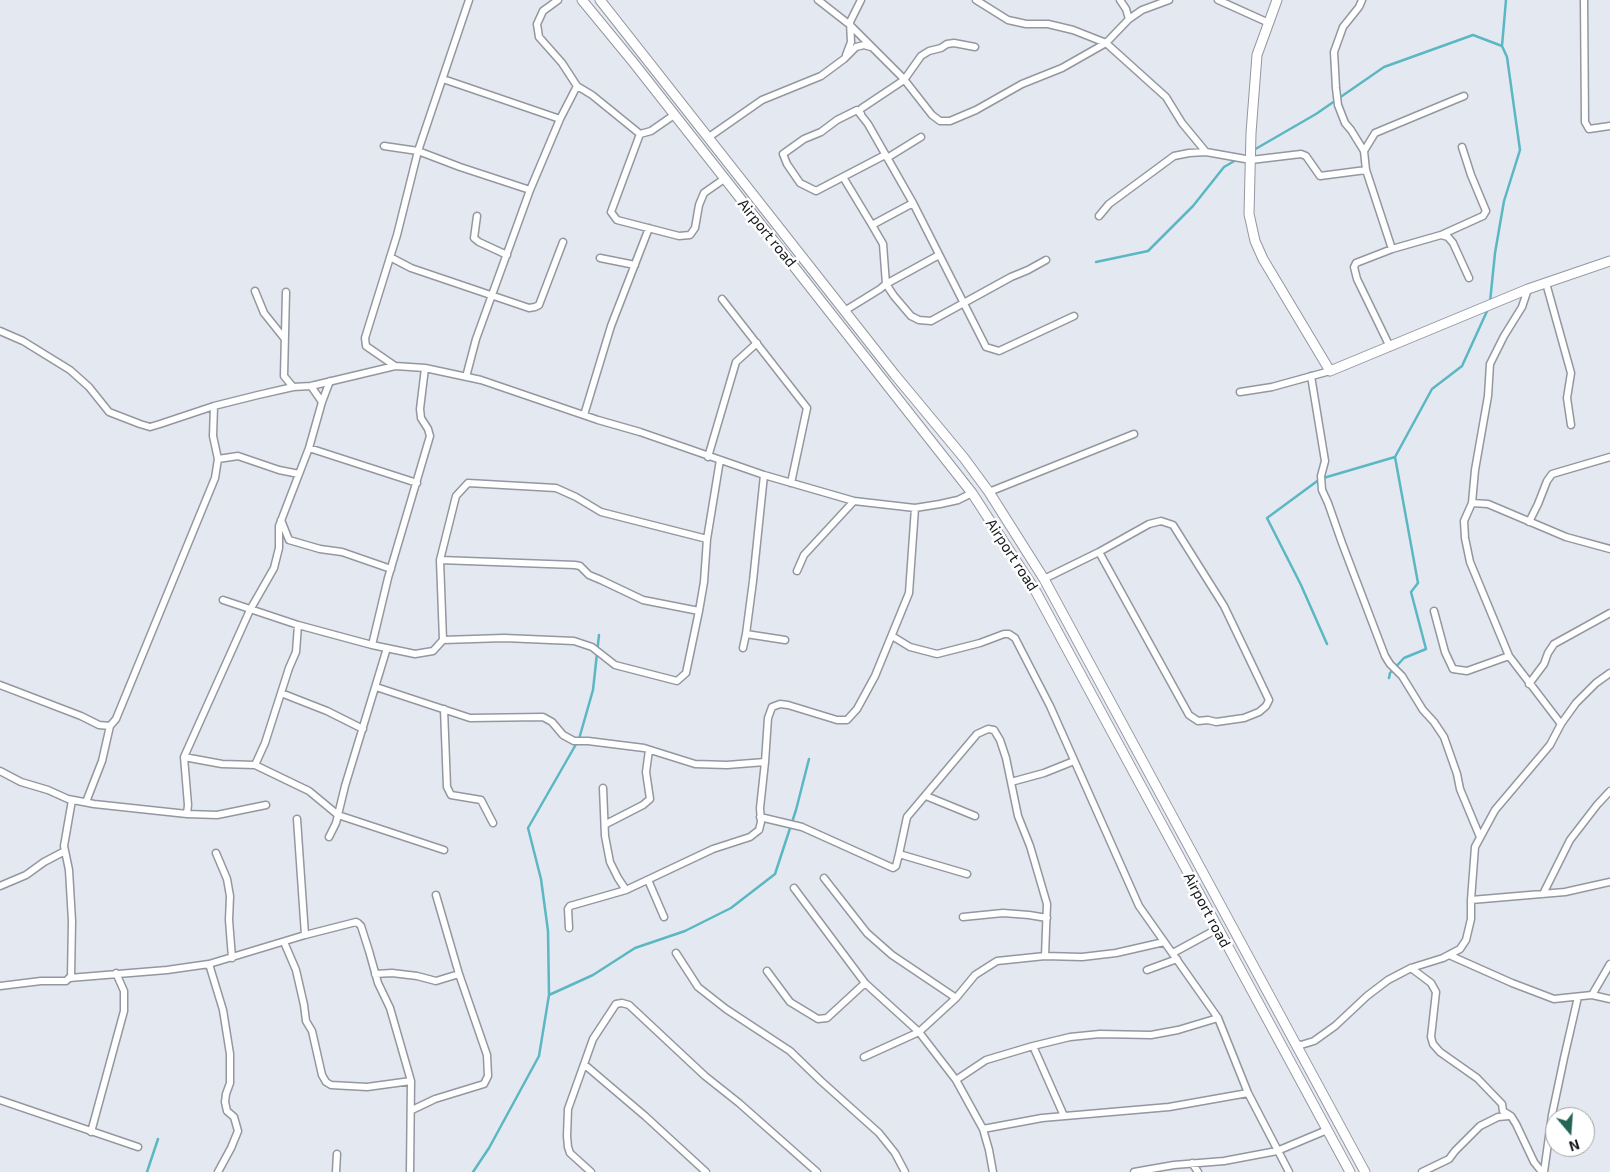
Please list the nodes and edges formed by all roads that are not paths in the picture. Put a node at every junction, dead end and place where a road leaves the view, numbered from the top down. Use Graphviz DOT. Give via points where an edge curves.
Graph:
graph roads {
  1 [pos="469,0"];
  2 [pos="558,0"];
  3 [pos="582,0"];
  4 [pos="600,0"];
  5 [pos="818,0"];
  6 [pos="861,0"];
  7 [pos="976,0"];
  8 [pos="1120,0"];
  9 [pos="1170,0"];
  10 [pos="1218,0"];
  11 [pos="1277,0"];
  12 [pos="1362,0"];
  13 [pos="1584,0"];
  14 [pos="1129,19"];
  15 [pos="1269,23"];
  16 [pos="850,25"];
  17 [pos="1106,43"];
  18 [pos="872,47"];
  19 [pos="975,47"];
  20 [pos="844,59"];
  21 [pos="658,73"];
  22 [pos="443,79"];
  23 [pos="904,80"];
  24 [pos="648,81"];
  25 [pos="577,86"];
  26 [pos="1464,96"];
  27 [pos="861,114"];
  28 [pos="674,116"];
  29 [pos="560,119"];
  30 [pos="1610,126"];
  31 [pos="640,134"];
  32 [pos="709,137"];
  33 [pos="922,137"];
  34 [pos="384,146"];
  35 [pos="1462,147"];
  36 [pos="418,151"];
  37 [pos="1364,151"];
  38 [pos="1206,152"];
  39 [pos="886,156"];
  40 [pos="1251,160"];
  41 [pos="1366,170"];
  42 [pos="843,177"];
  43 [pos="724,179"];
  44 [pos="530,190"];
  45 [pos="912,202"];
  46 [pos="476,216"];
  47 [pos="1099,216"];
  48 [pos="872,225"];
  49 [pos="650,228"];
  50 [pos="1441,235"];
  51 [pos="563,242"];
  52 [pos="1392,249"];
  53 [pos="507,254"];
  54 [pos="939,255"];
  55 [pos="390,257"];
  56 [pos="600,258"];
  57 [pos="1046,260"];
  58 [pos="1610,261"];
  59 [pos="635,265"];
  60 [pos="1469,278"];
  61 [pos="1546,283"];
  62 [pos="886,284"];
  63 [pos="1528,289"];
  64 [pos="254,291"];
  65 [pos="286,292"];
  66 [pos="491,295"];
  67 [pos="722,299"];
  68 [pos="964,303"];
  69 [pos="846,310"];
  70 [pos="1074,316"];
  71 [pos="0,331"];
  72 [pos="284,338"];
  73 [pos="756,343"];
  74 [pos="1390,347"];
  75 [pos="395,366"];
  76 [pos="425,368"];
  77 [pos="1330,371"];
  78 [pos="896,375"];
  79 [pos="1311,376"];
  80 [pos="466,377"];
  81 [pos="330,381"];
  82 [pos="885,382"];
  83 [pos="310,386"];
  84 [pos="293,387"];
  85 [pos="1240,392"];
  86 [pos="322,402"];
  87 [pos="214,406"];
  88 [pos="584,415"];
  89 [pos="1571,425"];
  90 [pos="1134,434"];
  91 [pos="309,448"];
  92 [pos="1610,456"];
  93 [pos="708,457"];
  94 [pos="218,459"];
  95 [pos="720,460"];
  96 [pos="299,474"];
  97 [pos="764,476"];
  98 [pos="417,483"];
  99 [pos="791,483"];
  100 [pos="988,492"];
  101 [pos="972,493"];
  102 [pos="854,501"];
  103 [pos="1472,503"];
  104 [pos="915,508"];
  105 [pos="281,520"];
  106 [pos="1529,522"];
  107 [pos="706,539"];
  108 [pos="1610,549"];
  109 [pos="1099,552"];
  110 [pos="440,560"];
  111 [pos="391,569"];
  112 [pos="797,571"];
  113 [pos="1044,579"];
  114 [pos="222,600"];
  115 [pos="250,610"];
  116 [pos="699,611"];
  117 [pos="1434,611"];
  118 [pos="1610,613"];
  119 [pos="298,625"];
  120 [pos="746,634"];
  121 [pos="892,636"];
  122 [pos="443,640"];
  123 [pos="785,640"];
  124 [pos="372,645"];
  125 [pos="387,648"];
  126 [pos="743,648"];
  127 [pos="1509,656"];
  128 [pos="1610,673"];
  129 [pos="1529,684"];
  130 [pos="0,685"];
  131 [pos="376,687"];
  132 [pos="281,693"];
  133 [pos="444,708"];
  134 [pos="1561,724"];
  135 [pos="110,726"];
  136 [pos="363,728"];
  137 [pos="649,750"];
  138 [pos="184,757"];
  139 [pos="1074,761"];
  140 [pos="766,762"];
  141 [pos="255,765"];
  142 [pos="0,771"];
  143 [pos="1150,776"];
  144 [pos="1011,782"];
  145 [pos="1140,783"];
  146 [pos="603,788"];
  147 [pos="1610,791"];
  148 [pos="926,796"];
  149 [pos="72,800"];
  150 [pos="86,802"];
  151 [pos="266,805"];
  152 [pos="187,814"];
  153 [pos="338,815"];
  154 [pos="975,816"];
  155 [pos="760,817"];
  156 [pos="297,819"];
  157 [pos="493,823"];
  158 [pos="606,824"];
  159 [pos="1480,837"];
  160 [pos="329,838"];
  161 [pos="444,850"];
  162 [pos="65,851"];
  163 [pos="216,853"];
  164 [pos="899,854"];
  165 [pos="967,874"];
  166 [pos="824,878"];
  167 [pos="648,880"];
  168 [pos="1610,882"];
  169 [pos="0,886"];
  170 [pos="794,888"];
  171 [pos="626,890"];
  172 [pos="1543,894"];
  173 [pos="436,895"];
  174 [pos="1470,900"];
  175 [pos="664,917"];
  176 [pos="963,917"];
  177 [pos="1047,918"];
  178 [pos="569,928"];
  179 [pos="1217,928"];
  180 [pos="305,935"];
  181 [pos="284,942"];
  182 [pos="1164,942"];
  183 [pos="676,953"];
  184 [pos="1449,955"];
  185 [pos="1045,956"];
  186 [pos="1175,956"];
  187 [pos="232,958"];
  188 [pos="209,964"];
  189 [pos="1610,964"];
  190 [pos="1411,968"];
  191 [pos="1147,970"];
  192 [pos="767,971"];
  193 [pos="116,973"];
  194 [pos="375,974"];
  195 [pos="459,974"];
  196 [pos="72,978"];
  197 [pos="866,983"];
  198 [pos="0,986"];
  199 [pos="1592,995"];
  200 [pos="1578,997"];
  201 [pos="956,998"];
  202 [pos="1610,1000"];
  203 [pos="1218,1018"];
  204 [pos="919,1032"];
  205 [pos="1296,1044"];
  206 [pos="1032,1046"];
  207 [pos="864,1058"];
  208 [pos="585,1065"];
  209 [pos="956,1080"];
  210 [pos="412,1081"];
  211 [pos="1248,1093"];
  212 [pos="0,1100"];
  213 [pos="412,1110"];
  214 [pos="1064,1116"];
  215 [pos="1511,1116"];
  216 [pos="983,1129"];
  217 [pos="1327,1130"];
  218 [pos="91,1132"];
  219 [pos="138,1147"];
  220 [pos="1277,1151"];
  221 [pos="337,1154"];
  222 [pos="1192,1163"];
  223 [pos="218,1172"];
  224 [pos="336,1172"];
  225 [pos="410,1172"];
  226 [pos="591,1172"];
  227 [pos="706,1172"];
  228 [pos="817,1172"];
  229 [pos="905,1172"];
  230 [pos="993,1172"];
  231 [pos="1134,1172"];
  232 [pos="1198,1172"];
  233 [pos="1289,1172"];
  234 [pos="1350,1172"];
  235 [pos="1365,1172"];
  236 [pos="1422,1172"];
  237 [pos="1543,1172"];
  1 -- 22 [label="street"];
  2 -- 25 [label="street" via="543,11 537,24 539,37"];
  3 -- 24 [label="main road, Airport road"];
  4 -- 21 [label="main road, Airport road"];
  5 -- 16 [label="street"];
  6 -- 16 [label="street"];
  7 -- 17 [label="street" via="1008,20 1048,24"];
  8 -- 14 [label="street"];
  9 -- 14 [label="street" via="1142,10"];
  10 -- 15 [label="street"];
  11 -- 15 [label="main road"];
  12 -- 37 [label="street" via="1343,27 1334,52 1338,105 1345,124"];
  13 -- 30 [label="street" via="1585,122 1589,129"];
  14 -- 17 [label="street"];
  15 -- 40 [label="main road" via="1257,55"];
  16 -- 18 [label="street"];
  16 -- 20 [label="street" via="851,42"];
  17 -- 23 [label="street" via="1062,68 1022,84 950,121 940,121 932,115"];
  17 -- 38 [label="street" via="1166,97"];
  18 -- 20 [label="street" via="856,47"];
  18 -- 23 [label="street"];
  19 -- 23 [label="street" via="954,43 929,51 913,64"];
  20 -- 32 [label="street" via="821,76 762,100"];
  21 -- 24 [label="main road"];
  21 -- 32 [label="main road, Airport road"];
  22 -- 29 [label="street"];
  22 -- 36 [label="street"];
  23 -- 27 [label="street" via="862,108"];
  24 -- 28 [label="main road, Airport road"];
  25 -- 29 [label="street"];
  25 -- 31 [label="street"];
  26 -- 37 [label="street" via="1375,133"];
  27 -- 39 [label="street"];
  27 -- 42 [label="street" via="857,110 837,120 783,154 800,183 816,191"];
  28 -- 31 [label="street"];
  28 -- 43 [label="main road, Airport road"];
  29 -- 44 [label="street"];
  31 -- 49 [label="street" via="611,212 617,220"];
  32 -- 69 [label="main road, Airport road"];
  33 -- 39 [label="street"];
  34 -- 36 [label="street"];
  35 -- 50 [label="street" via="1486,210 1482,216"];
  36 -- 44 [label="street"];
  36 -- 55 [label="street"];
  37 -- 41 [label="street"];
  38 -- 40 [label="street"];
  38 -- 47 [label="street" via="1174,156 1109,204"];
  39 -- 42 [label="street"];
  39 -- 45 [label="street"];
  40 -- 41 [label="street" via="1301,154 1320,176"];
  40 -- 77 [label="main road" via="1249,214 1255,241"];
  41 -- 52 [label="street"];
  42 -- 48 [label="street"];
  43 -- 49 [label="street" via="704,193 695,228 690,235 678,236"];
  43 -- 82 [label="main road, Airport road"];
  44 -- 53 [label="street"];
  45 -- 48 [label="street"];
  45 -- 54 [label="street"];
  46 -- 53 [label="street" via="474,238"];
  48 -- 62 [label="street" via="883,244"];
  49 -- 59 [label="street"];
  50 -- 52 [label="street"];
  50 -- 60 [label="street" via="1453,243"];
  51 -- 66 [label="street" via="539,305 529,308"];
  52 -- 74 [label="street" via="1356,263 1354,267"];
  53 -- 66 [label="street"];
  54 -- 62 [label="street"];
  54 -- 68 [label="street"];
  55 -- 66 [label="street" via="411,268"];
  55 -- 75 [label="street" via="365,342"];
  56 -- 59 [label="street"];
  57 -- 68 [label="street"];
  58 -- 61 [label="main road"];
  59 -- 88 [label="street" via="611,326"];
  61 -- 63 [label="main road"];
  61 -- 89 [label="street" via="1571,373 1567,398"];
  62 -- 68 [label="street" via="911,316 919,320 931,321"];
  62 -- 69 [label="street"];
  63 -- 74 [label="main road"];
  63 -- 103 [label="street" via="1522,307 1490,364"];
  64 -- 72 [label="street" via="264,313"];
  65 -- 72 [label="street"];
  66 -- 80 [label="street"];
  67 -- 73 [label="street"];
  68 -- 70 [label="street" via="986,347 998,351"];
  69 -- 78 [label="main road, Airport road"];
  71 -- 87 [label="street" via="70,370 89,387 108,412 140,424 160,424"];
  72 -- 84 [label="street" via="284,376"];
  73 -- 93 [label="street" via="736,362"];
  73 -- 99 [label="street" via="806,408"];
  74 -- 77 [label="main road"];
  75 -- 76 [label="street"];
  75 -- 81 [label="street"];
  76 -- 80 [label="street"];
  76 -- 98 [label="street" via="420,409 430,436"];
  77 -- 79 [label="street"];
  78 -- 82 [label="main road"];
  78 -- 100 [label="main road, Airport road"];
  79 -- 85 [label="street"];
  79 -- 159 [label="street" via="1325,461 1322,490 1385,656 1444,737 1460,789"];
  80 -- 88 [label="street"];
  81 -- 83 [label="street"];
  81 -- 86 [label="street"];
  82 -- 101 [label="main road, Airport road"];
  83 -- 84 [label="street"];
  83 -- 86 [label="street"];
  84 -- 87 [label="street"];
  86 -- 91 [label="street"];
  87 -- 94 [label="street" via="213,436"];
  88 -- 93 [label="street"];
  90 -- 100 [label="street"];
  91 -- 96 [label="street"];
  91 -- 98 [label="street"];
  92 -- 106 [label="street" via="1552,474"];
  93 -- 95 [label="street"];
  94 -- 96 [label="street" via="238,456"];
  94 -- 135 [label="street" via="211,487 116,719"];
  95 -- 97 [label="street"];
  95 -- 107 [label="street"];
  96 -- 105 [label="street"];
  97 -- 99 [label="street"];
  97 -- 120 [label="street"];
  98 -- 111 [label="street"];
  99 -- 102 [label="street"];
  100 -- 113 [label="main road, Airport road"];
  101 -- 104 [label="street" via="958,500"];
  101 -- 145 [label="main road, Airport road" via="1035,590"];
  102 -- 104 [label="street"];
  102 -- 112 [label="street" via="804,555"];
  103 -- 106 [label="street" via="1488,504"];
  103 -- 127 [label="street" via="1464,521 1470,562"];
  104 -- 121 [label="street" via="909,592"];
  105 -- 111 [label="street" via="289,540 342,552"];
  105 -- 115 [label="street" via="274,568"];
  106 -- 108 [label="street" via="1566,537"];
  107 -- 110 [label="street" via="601,512 556,488 468,483 456,496"];
  107 -- 116 [label="street"];
  109 -- 109 [label="street" via="1148,524 1161,521 1173,525 1224,606 1269,700 1266,706 1244,718 1216,722 1198,721 1189,715"];
  109 -- 113 [label="street"];
  110 -- 116 [label="street" via="575,565 643,600"];
  110 -- 122 [label="street"];
  111 -- 124 [label="street"];
  113 -- 143 [label="main road, Airport road"];
  114 -- 115 [label="street"];
  115 -- 119 [label="street"];
  115 -- 138 [label="street"];
  116 -- 122 [label="street" via="686,673 677,681 615,665 592,648 574,641"];
  117 -- 127 [label="street" via="1453,669 1467,671"];
  118 -- 129 [label="street" via="1554,644"];
  119 -- 124 [label="street"];
  119 -- 132 [label="street" via="296,652"];
  120 -- 123 [label="street"];
  120 -- 126 [label="street"];
  121 -- 139 [label="street" via="910,647 937,654 980,644 1004,634 1012,635 1046,698"];
  121 -- 140 [label="street" via="863,700 847,720 788,705 772,706 768,718"];
  122 -- 125 [label="street" via="433,651 423,654"];
  124 -- 125 [label="street"];
  125 -- 131 [label="street"];
  127 -- 129 [label="street"];
  128 -- 134 [label="street" via="1596,682"];
  129 -- 134 [label="street"];
  130 -- 135 [label="street" via="98,725"];
  131 -- 133 [label="street"];
  131 -- 136 [label="street"];
  132 -- 136 [label="street"];
  132 -- 141 [label="street"];
  133 -- 137 [label="street" via="470,718 543,717 574,741"];
  133 -- 157 [label="street" via="447,787 451,795 481,800"];
  134 -- 159 [label="street" via="1550,745 1495,810"];
  135 -- 150 [label="street" via="102,761"];
  136 -- 153 [label="street"];
  137 -- 140 [label="street" via="695,764"];
  137 -- 158 [label="street" via="646,772 650,799"];
  138 -- 141 [label="street" via="222,764"];
  138 -- 152 [label="street"];
  139 -- 144 [label="street"];
  139 -- 182 [label="street" via="1139,906"];
  140 -- 155 [label="street"];
  141 -- 153 [label="street" via="309,791"];
  142 -- 149 [label="street"];
  143 -- 145 [label="main road"];
  143 -- 205 [label="main road, Airport road"];
  144 -- 148 [label="street" via="1000,740 994,730 988,729 977,734"];
  144 -- 177 [label="street" via="1018,816 1047,904"];
  145 -- 179 [label="main road, Airport road"];
  146 -- 158 [label="street"];
  147 -- 172 [label="street" via="1570,840"];
  148 -- 154 [label="street"];
  148 -- 164 [label="street" via="907,818"];
  149 -- 150 [label="street"];
  149 -- 162 [label="street"];
  150 -- 152 [label="street"];
  151 -- 152 [label="street" via="218,815"];
  153 -- 160 [label="street"];
  153 -- 161 [label="street"];
  155 -- 164 [label="street" via="802,826 893,868"];
  155 -- 167 [label="street" via="759,830 750,837 713,849"];
  156 -- 180 [label="street"];
  158 -- 171 [label="street" via="610,862"];
  159 -- 174 [label="street" via="1475,847"];
  162 -- 169 [label="street" via="26,875"];
  162 -- 196 [label="street" via="72,921"];
  163 -- 187 [label="street" via="230,896"];
  164 -- 165 [label="street"];
  166 -- 201 [label="street" via="867,933 892,955"];
  167 -- 171 [label="street"];
  167 -- 175 [label="street"];
  168 -- 172 [label="street"];
  170 -- 197 [label="street"];
  171 -- 178 [label="street" via="570,906"];
  172 -- 174 [label="street"];
  173 -- 195 [label="street"];
  174 -- 184 [label="street" via="1471,919 1466,940 1460,949"];
  176 -- 177 [label="street" via="1002,913"];
  177 -- 185 [label="street"];
  179 -- 186 [label="street"];
  179 -- 217 [label="main road, Airport road"];
  180 -- 181 [label="street"];
  180 -- 194 [label="street" via="358,923"];
  181 -- 187 [label="street"];
  181 -- 210 [label="street" via="296,970 306,1021 312,1031 326,1082 366,1087"];
  182 -- 185 [label="street" via="1082,957"];
  182 -- 186 [label="street"];
  183 -- 229 [label="street" via="698,986 726,1009 790,1051 879,1133"];
  184 -- 190 [label="street"];
  184 -- 200 [label="street" via="1554,999"];
  185 -- 201 [label="street" via="998,961 976,975"];
  186 -- 191 [label="street"];
  186 -- 203 [label="street"];
  187 -- 188 [label="street"];
  188 -- 193 [label="street"];
  188 -- 223 [label="street" via="230,1054 230,1083 225,1102 238,1131"];
  189 -- 199 [label="street"];
  190 -- 205 [label="street" via="1388,980 1314,1041"];
  190 -- 215 [label="street" via="1431,983 1436,992 1433,1044 1477,1078"];
  192 -- 197 [label="street" via="790,1002 822,1019"];
  193 -- 196 [label="street"];
  193 -- 218 [label="street" via="124,991 124,1011"];
  194 -- 195 [label="street" via="392,973 436,981"];
  194 -- 210 [label="street" via="390,1008"];
  195 -- 213 [label="street" via="487,1055 488,1076 484,1084 435,1099"];
  196 -- 198 [label="street"];
  197 -- 204 [label="street"];
  199 -- 200 [label="street"];
  199 -- 202 [label="street"];
  200 -- 237 [label="street" via="1552,1114"];
  201 -- 204 [label="street"];
  203 -- 206 [label="street" via="1151,1035 1100,1034"];
  203 -- 211 [label="street"];
  204 -- 207 [label="street"];
  204 -- 209 [label="street"];
  205 -- 235 [label="main road, Airport road"];
  206 -- 209 [label="street" via="986,1060"];
  206 -- 214 [label="street"];
  208 -- 226 [label="street" via="568,1109 567,1136 570,1152"];
  208 -- 227 [label="street"];
  208 -- 228 [label="street" via="593,1039 616,1004 629,1005 705,1076"];
  209 -- 216 [label="street"];
  210 -- 213 [label="street"];
  211 -- 214 [label="street" via="1169,1107"];
  211 -- 220 [label="street"];
  212 -- 218 [label="street"];
  213 -- 225 [label="street"];
  214 -- 216 [label="street"];
  215 -- 236 [label="street" via="1498,1117 1480,1126 1449,1159"];
  215 -- 237 [label="street" via="1534,1162"];
  216 -- 230 [label="street"];
  217 -- 220 [label="street"];
  217 -- 234 [label="main road, Airport road"];
  218 -- 219 [label="street"];
  220 -- 222 [label="street"];
  220 -- 233 [label="street"];
  221 -- 224 [label="street"];
  222 -- 231 [label="street"];
  222 -- 232 [label="street"];
}
